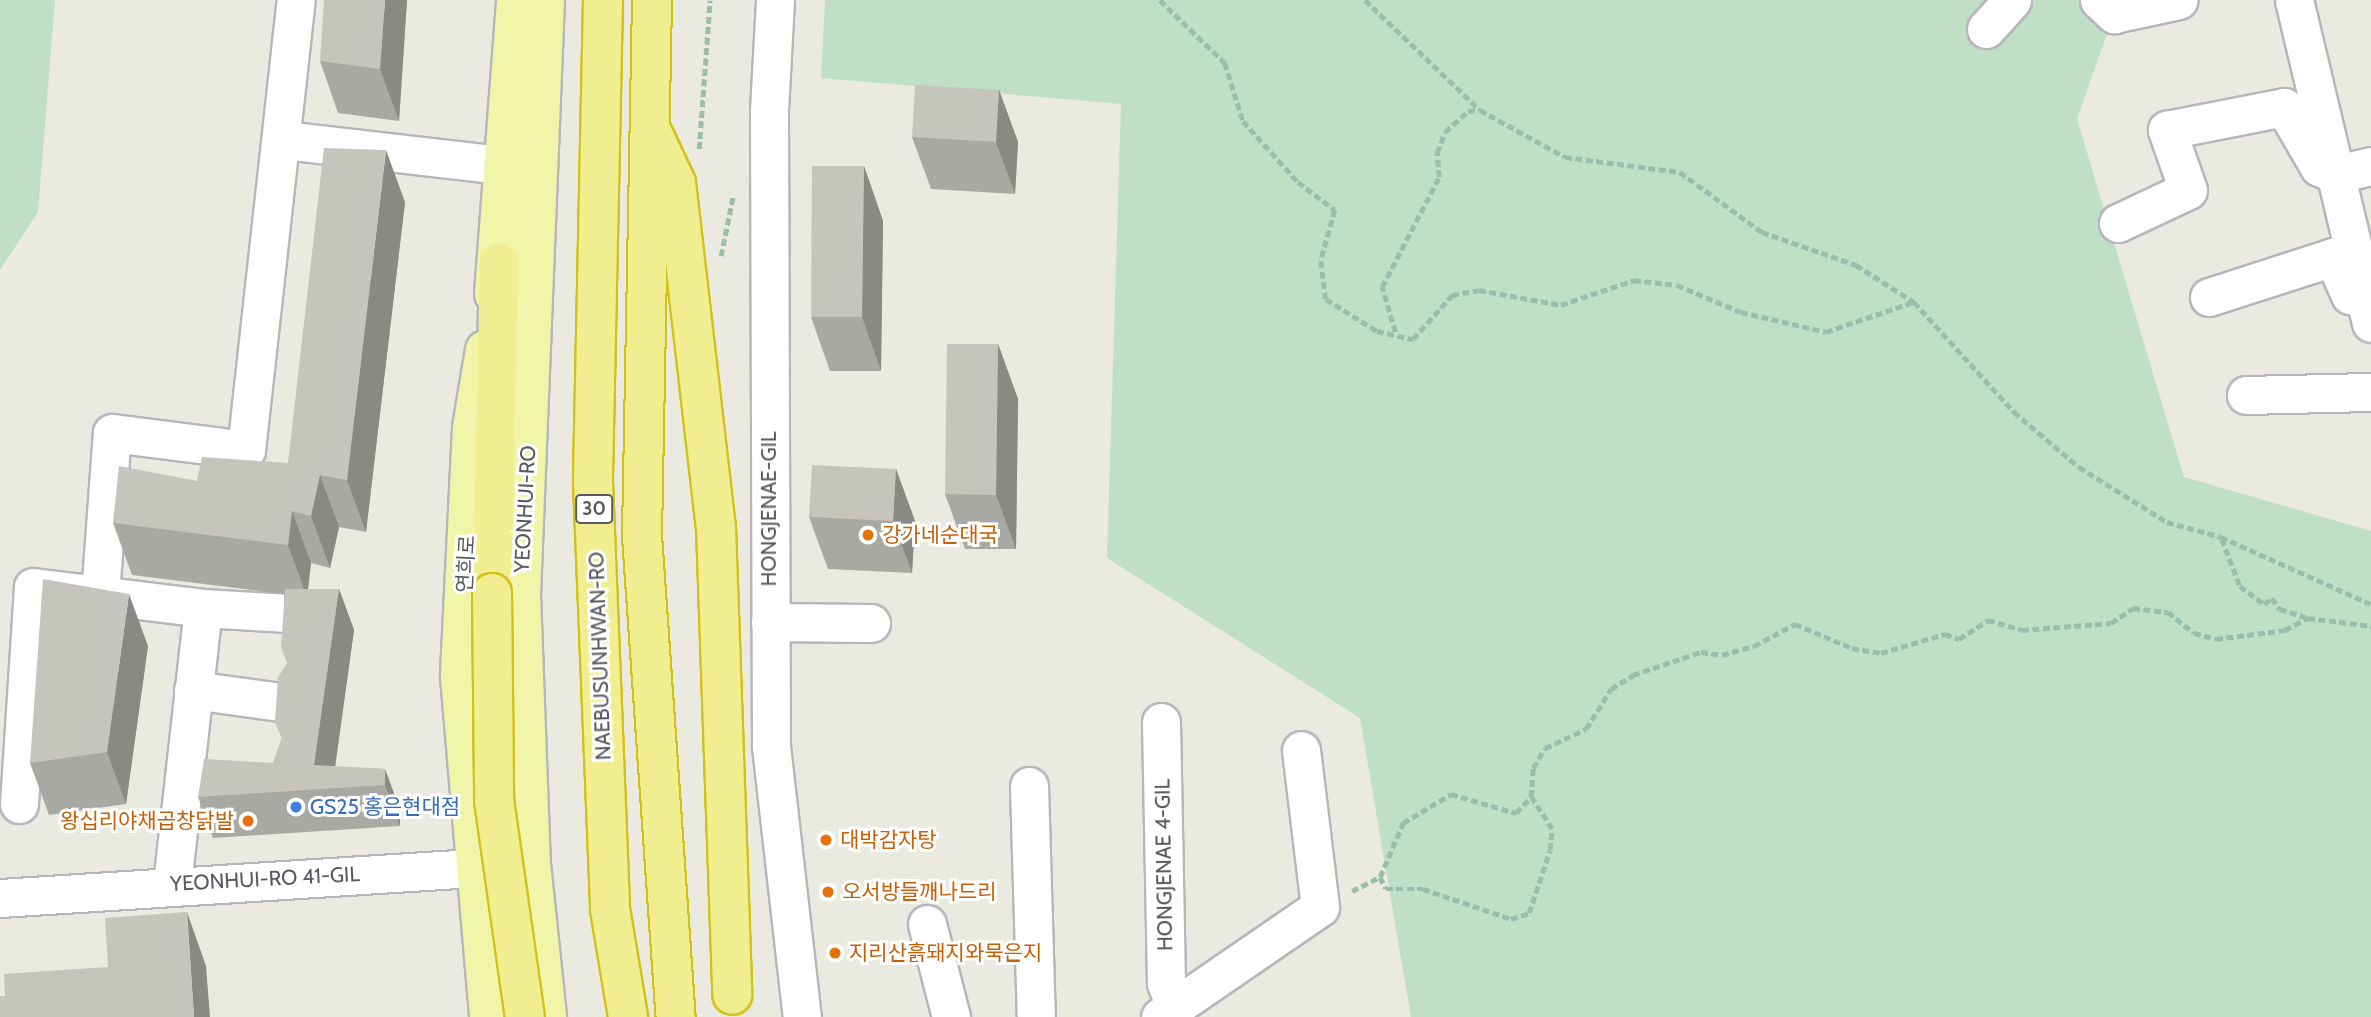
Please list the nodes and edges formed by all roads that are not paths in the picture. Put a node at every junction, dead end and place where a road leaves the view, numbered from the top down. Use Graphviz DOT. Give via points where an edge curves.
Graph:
graph roads {
  1 [pos="296,0"];
  2 [pos="516,0"];
  3 [pos="545,0"];
  4 [pos="592,0"];
  5 [pos="603,0"];
  6 [pos="652,0"];
  7 [pos="775,0"];
  8 [pos="2012,0"];
  9 [pos="2099,0"];
  10 [pos="2179,0"];
  11 [pos="2294,0"];
  12 [pos="1986,29"];
  13 [pos="284,140"];
  14 [pos="2371,166"];
  15 [pos="518,167"];
  16 [pos="2336,174"];
  17 [pos="2118,223"];
  18 [pos="499,262"];
  19 [pos="2209,297"];
  20 [pos="2368,311"];
  21 [pos="2371,392"];
  22 [pos="2246,396"];
  23 [pos="100,595"];
  24 [pos="189,606"];
  25 [pos="288,614"];
  26 [pos="770,622"];
  27 [pos="871,623"];
  28 [pos="193,690"];
  29 [pos="281,702"];
  30 [pos="1161,722"];
  31 [pos="1301,750"];
  32 [pos="184,771"];
  33 [pos="223,773"];
  34 [pos="1029,786"];
  35 [pos="19,804"];
  36 [pos="531,864"];
  37 [pos="475,868"];
  38 [pos="173,884"];
  39 [pos="0,898"];
  40 [pos="927,924"];
  41 [pos="1167,1012"];
  42 [pos="489,1017"];
  43 [pos="525,1017"];
  44 [pos="547,1017"];
  45 [pos="628,1017"];
  46 [pos="676,1017"];
  47 [pos="737,1017"];
  48 [pos="802,1017"];
  49 [pos="951,1017"];
  50 [pos="1037,1017"];
  1 -- 13 [label="street"];
  2 -- 15 [label="main road"];
  3 -- 15 [label="main road, YEONHUI-RO"];
  4 -- 47 [label="highway, bridge" via="676,183 716,527"];
  5 -- 45 [label="highway, NAEBUSUNHWAN-RO / 30, bridge" via="593,482 610,909"];
  6 -- 46 [label="highway, 30, bridge" via="642,536"];
  7 -- 26 [label="street, HONGJENAE-GIL" via="769,112"];
  8 -- 12 [label="street"];
  9 -- 10 [label="street" via="2115,14"];
  11 -- 16 [label="street"];
  13 -- 15 [label="street"];
  13 -- 23 [label="street" via="246,450 112,433"];
  14 -- 16 [label="street"];
  15 -- 18 [label="main road, 연희로"];
  15 -- 36 [label="main road, YEONHUI-RO" via="521,594"];
  16 -- 17 [label="street" via="2319,167 2284,107 2167,130 2188,190"];
  16 -- 20 [label="street"];
  18 -- 37 [label="main road, 연희로" via="472,428 460,677"];
  18 -- 43 [label="highway, bridge" via="492,593 494,800"];
  19 -- 20 [label="street" via="2333,257 2344,294"];
  21 -- 22 [label="street"];
  23 -- 24 [label="street"];
  23 -- 35 [label="street" via="33,587"];
  24 -- 25 [label="street"];
  24 -- 28 [label="street"];
  26 -- 27 [label="street"];
  26 -- 48 [label="street, HONGJENAE-GIL" via="771,746"];
  28 -- 29 [label="street"];
  28 -- 32 [label="street"];
  30 -- 41 [label="street, HONGJENAE 4-GIL"];
  31 -- 41 [label="street, HONGJENAE 4-GIL" via="1320,907"];
  32 -- 33 [label="street"];
  32 -- 38 [label="street"];
  34 -- 50 [label="street"];
  36 -- 37 [label="street, YEONHUI-RO 41-GIL"];
  36 -- 44 [label="main road, YEONHUI-RO"];
  37 -- 38 [label="street, YEONHUI-RO 41-GIL"];
  37 -- 42 [label="main road, 연희로"];
  38 -- 39 [label="street, YEONHUI-RO 41-GIL"];
  40 -- 49 [label="street"];
}
